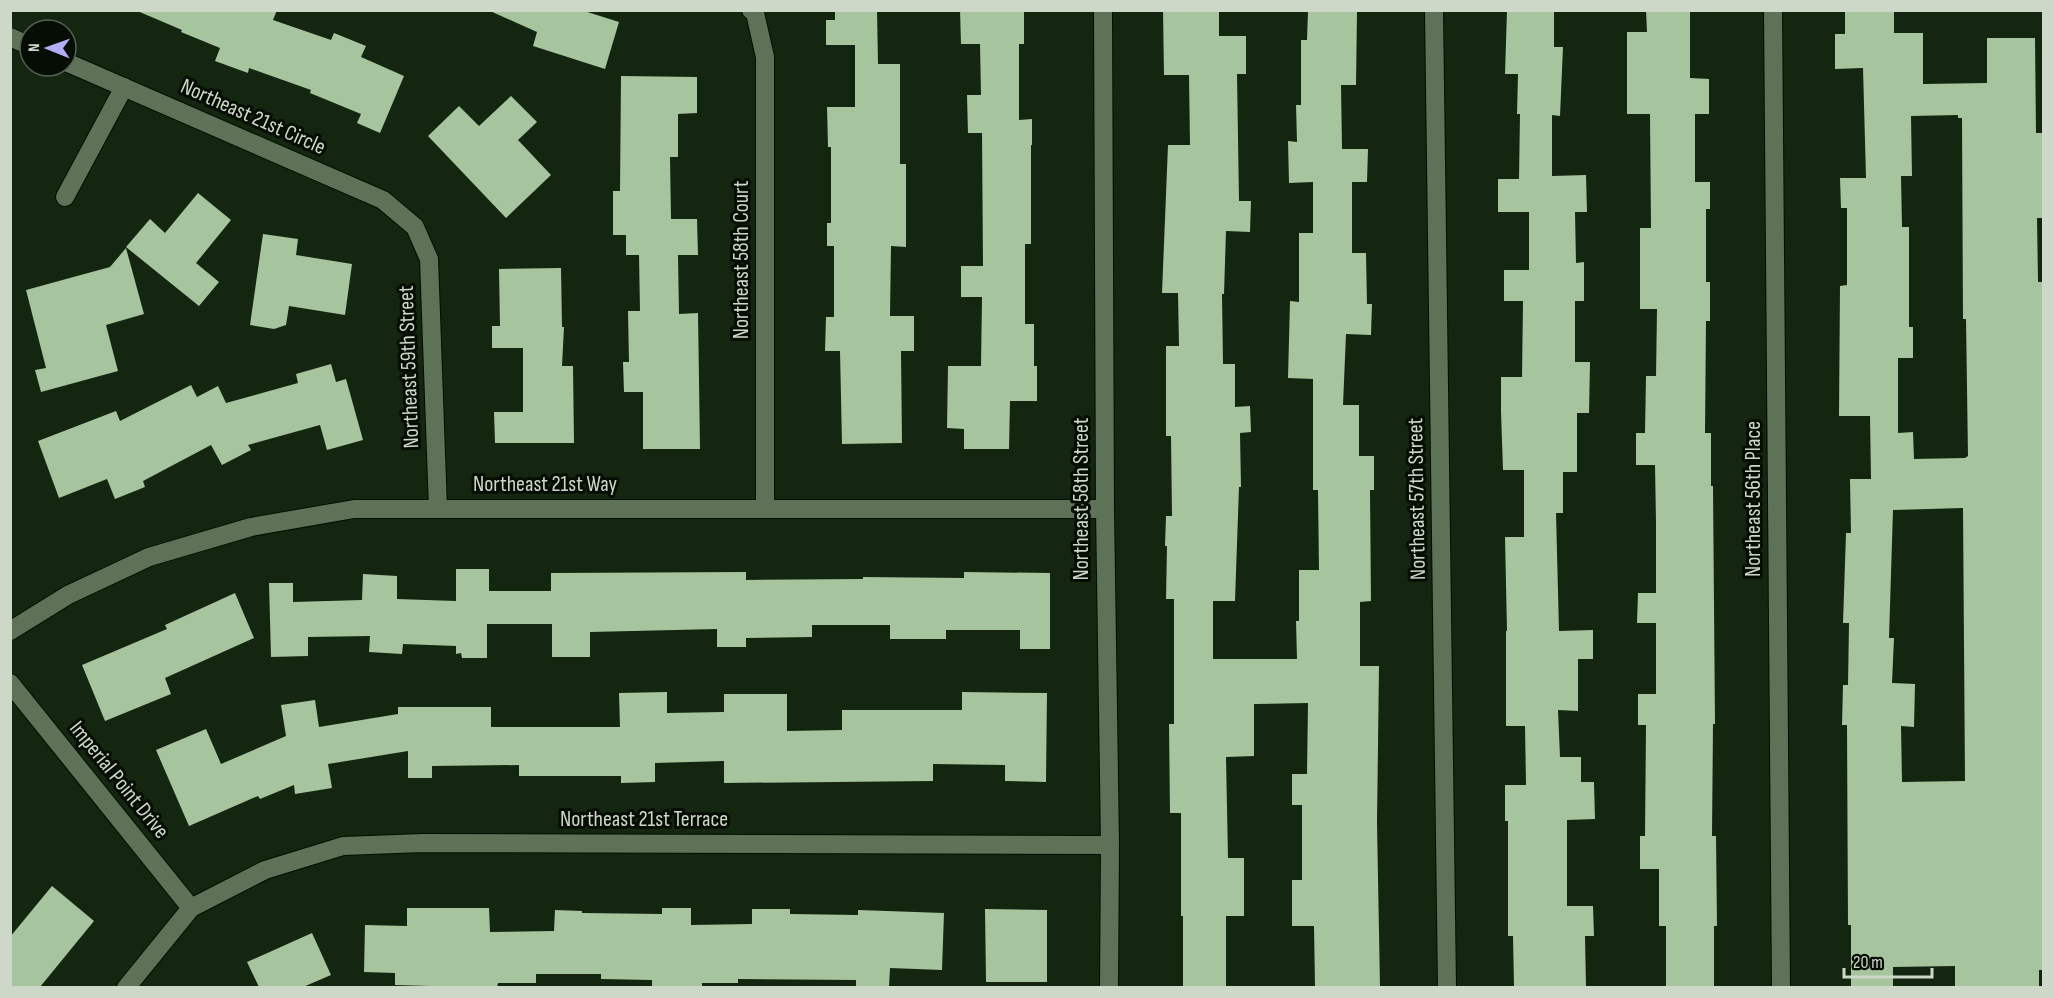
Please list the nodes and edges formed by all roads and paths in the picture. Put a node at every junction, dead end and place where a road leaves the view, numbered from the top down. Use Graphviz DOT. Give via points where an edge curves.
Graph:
graph roads {
  1 [pos="1103,10"];
  2 [pos="1434,10"];
  3 [pos="1773,10"];
  4 [pos="753,12"];
  5 [pos="78,67"];
  6 [pos="124,87"];
  7 [pos="65,197"];
  8 [pos="415,227"];
  9 [pos="765,508"];
  10 [pos="438,509"];
  11 [pos="1105,509"];
  12 [pos="10,631"];
  13 [pos="10,683"];
  14 [pos="1110,845"];
  15 [pos="191,908"];
  16 [pos="126,987"];
  17 [pos="1109,987"];
  18 [pos="1447,987"];
  19 [pos="1781,987"];
  1 -- 11 [label="street, Northeast 58th Street"];
  2 -- 18 [label="street, Northeast 57th Street"];
  3 -- 19 [label="street, Northeast 56th Place"];
  4 -- 9 [label="street, Northeast 58th Court" via="765,57"];
  5 -- 6 [label="street, Northeast 21st Circle"];
  6 -- 7 [label="street"];
  6 -- 8 [label="street, Northeast 21st Circle" via="383,200"];
  8 -- 10 [label="street, Northeast 59th Street" via="429,259"];
  9 -- 10 [label="street, Northeast 21st Way"];
  9 -- 11 [label="street, Northeast 21st Way"];
  10 -- 12 [label="street, Northeast 21st Way" via="354,508 251,527 149,557 68,595"];
  11 -- 14 [label="street, Northeast 58th Street"];
  13 -- 15 [label="street, Imperial Point Drive"];
  14 -- 15 [label="street, Northeast 21st Terrace" via="343,846 266,870"];
  14 -- 17 [label="street, Northeast 58th Street"];
  15 -- 16 [label="street"];
}
